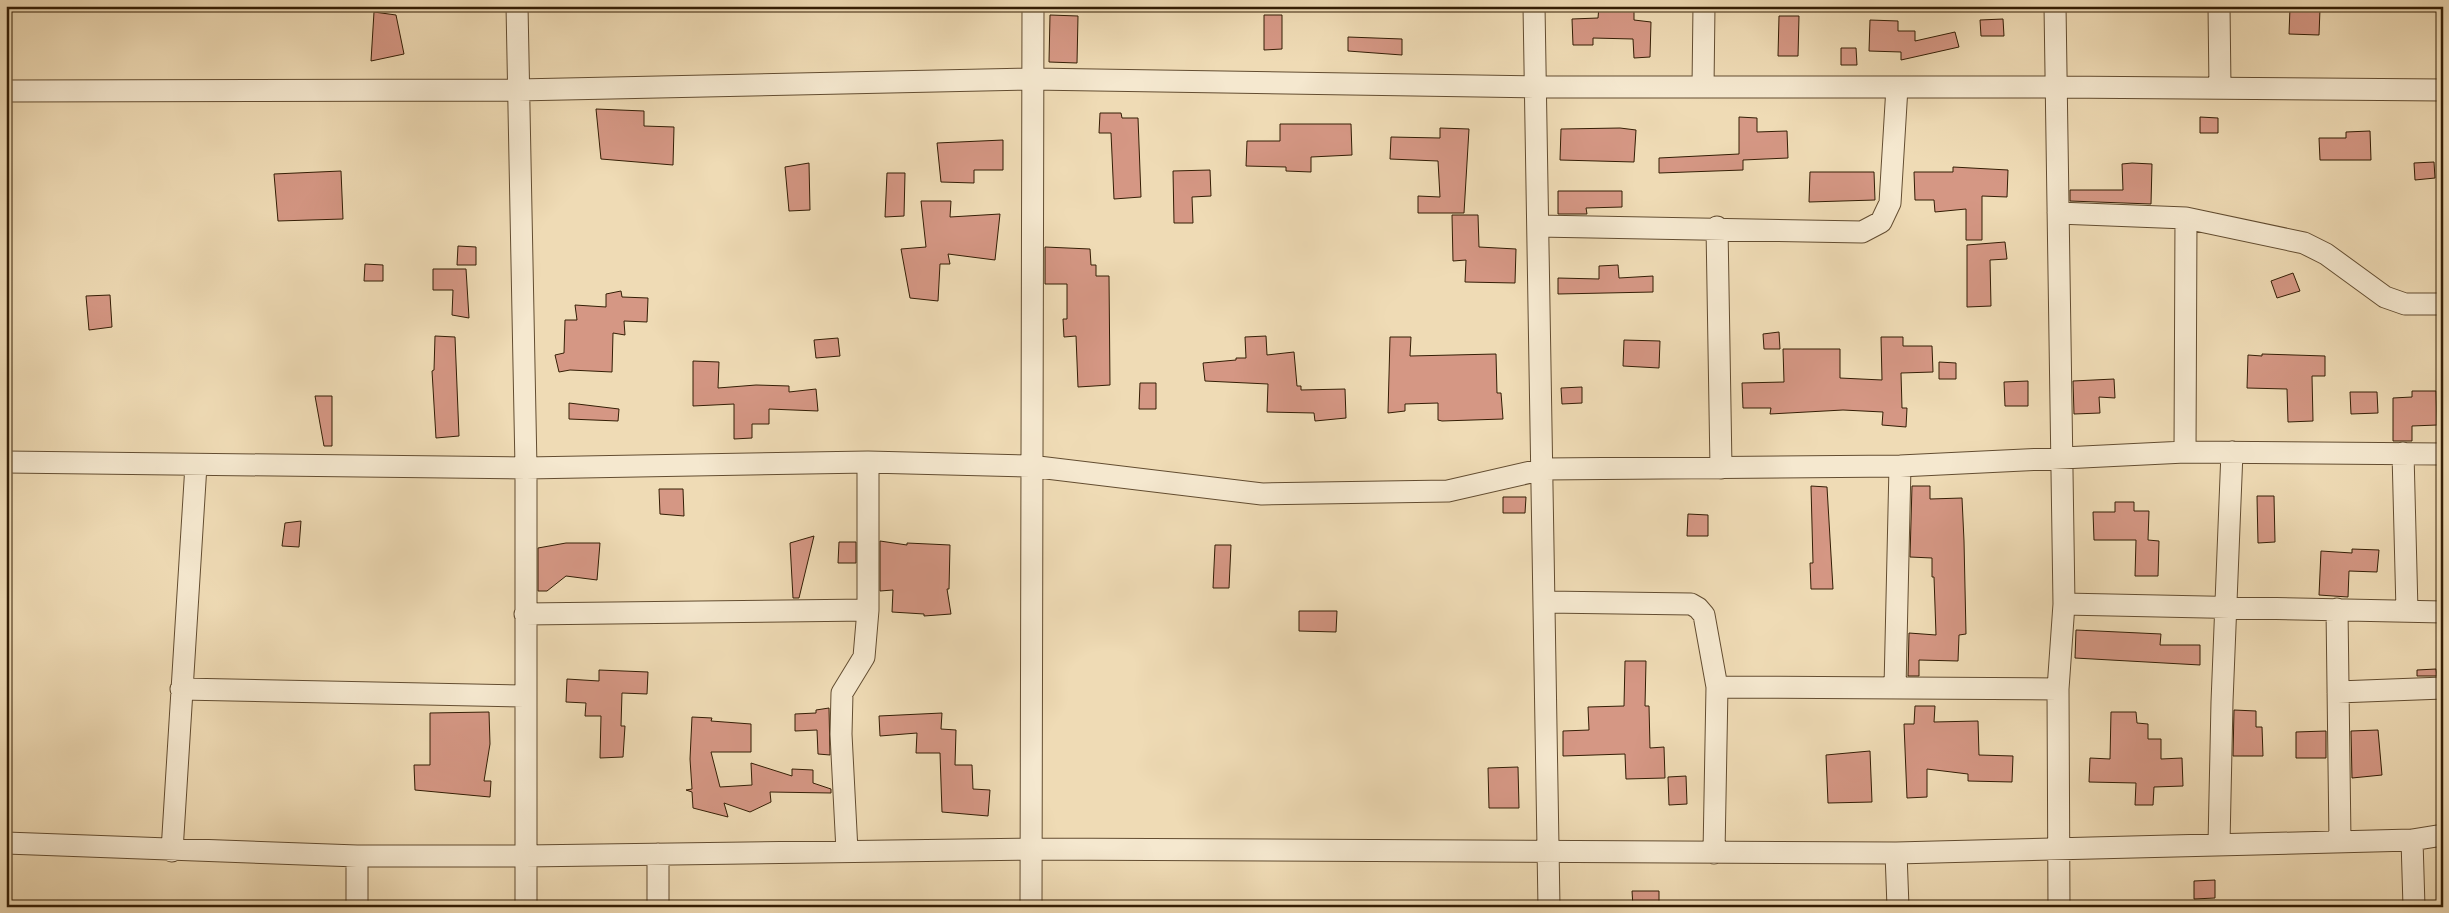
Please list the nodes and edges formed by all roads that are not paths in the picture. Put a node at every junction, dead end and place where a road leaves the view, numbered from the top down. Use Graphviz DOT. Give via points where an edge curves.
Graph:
graph roads {
  1 [pos="517,6"];
  2 [pos="1033,6"];
  3 [pos="1534,6"];
  4 [pos="1704,6"];
  5 [pos="2055,6"];
  6 [pos="2219,6"];
  7 [pos="1032,79"];
  8 [pos="1534,87"];
  9 [pos="1703,87"];
  10 [pos="1898,87"];
  11 [pos="2056,87"];
  12 [pos="2220,88"];
  13 [pos="518,90"];
  14 [pos="2443,90"];
  15 [pos="6,91"];
  16 [pos="2058,213"];
  17 [pos="2186,218"];
  18 [pos="1538,226"];
  19 [pos="1718,227"];
  20 [pos="2443,304"];
  21 [pos="2185,452"];
  22 [pos="2232,452"];
  23 [pos="2403,453"];
  24 [pos="2443,454"];
  25 [pos="2063,456"];
  26 [pos="6,462"];
  27 [pos="868,462"];
  28 [pos="196,465"];
  29 [pos="1030,466"];
  30 [pos="1900,466"];
  31 [pos="526,468"];
  32 [pos="1720,468"];
  33 [pos="1544,470"];
  34 [pos="1546,602"];
  35 [pos="2064,604"];
  36 [pos="2226,606"];
  37 [pos="2337,609"];
  38 [pos="868,610"];
  39 [pos="2407,611"];
  40 [pos="2443,612"];
  41 [pos="525,614"];
  42 [pos="1717,686"];
  43 [pos="1895,688"];
  44 [pos="2443,688"];
  45 [pos="181,689"];
  46 [pos="2058,689"];
  47 [pos="2338,692"];
  48 [pos="525,696"];
  49 [pos="2443,835"];
  50 [pos="2412,840"];
  51 [pos="2340,841"];
  52 [pos="6,843"];
  53 [pos="2220,844"];
  54 [pos="2060,848"];
  55 [pos="1030,849"];
  56 [pos="1549,850"];
  57 [pos="172,851"];
  58 [pos="847,851"];
  59 [pos="1714,853"];
  60 [pos="1896,853"];
  61 [pos="658,854"];
  62 [pos="357,856"];
  63 [pos="526,856"];
  64 [pos="357,907"];
  65 [pos="526,907"];
  66 [pos="658,907"];
  67 [pos="1031,907"];
  68 [pos="1549,907"];
  69 [pos="1898,907"];
  70 [pos="2059,907"];
  71 [pos="2414,907"];
  1 -- 13 [label="street"];
  2 -- 7 [label="street"];
  3 -- 8 [label="street"];
  4 -- 9 [label="street"];
  5 -- 11 [label="street"];
  6 -- 12 [label="street"];
  7 -- 8 [label="street"];
  7 -- 13 [label="street"];
  7 -- 29 [label="street"];
  8 -- 9 [label="street"];
  8 -- 18 [label="street"];
  9 -- 10 [label="street"];
  10 -- 11 [label="street"];
  10 -- 19 [label="street" via="1890,203 1881,222 1862,232"];
  11 -- 12 [label="street"];
  11 -- 16 [label="street"];
  12 -- 14 [label="street"];
  13 -- 15 [label="street"];
  13 -- 31 [label="street"];
  16 -- 17 [label="street"];
  16 -- 25 [label="street"];
  17 -- 20 [label="street" via="2304,243 2326,254 2385,298 2405,304"];
  17 -- 21 [label="street"];
  18 -- 19 [label="street"];
  18 -- 33 [label="street"];
  19 -- 32 [label="street"];
  21 -- 22 [label="street"];
  21 -- 25 [label="street"];
  22 -- 23 [label="street"];
  22 -- 36 [label="street"];
  23 -- 24 [label="street"];
  23 -- 39 [label="street"];
  25 -- 30 [label="street"];
  25 -- 35 [label="street"];
  26 -- 28 [label="street"];
  27 -- 29 [label="street"];
  27 -- 31 [label="street"];
  27 -- 38 [label="street"];
  28 -- 31 [label="street"];
  28 -- 45 [label="street"];
  29 -- 33 [label="street" via="1262,494 1448,491"];
  29 -- 55 [label="street"];
  30 -- 32 [label="street"];
  30 -- 43 [label="street"];
  31 -- 41 [label="street"];
  32 -- 33 [label="street"];
  33 -- 34 [label="street"];
  34 -- 42 [label="street" via="1691,604 1704,615"];
  34 -- 56 [label="street"];
  35 -- 36 [label="street"];
  35 -- 46 [label="street"];
  36 -- 37 [label="street"];
  36 -- 53 [label="street"];
  37 -- 39 [label="street"];
  37 -- 47 [label="street"];
  38 -- 41 [label="street"];
  38 -- 58 [label="street" via="864,657 842,693"];
  39 -- 40 [label="street"];
  41 -- 48 [label="street"];
  42 -- 43 [label="street"];
  42 -- 59 [label="street"];
  43 -- 46 [label="street"];
  44 -- 47 [label="street"];
  45 -- 48 [label="street"];
  45 -- 57 [label="street"];
  46 -- 54 [label="street"];
  47 -- 51 [label="street"];
  48 -- 63 [label="street"];
  49 -- 50 [label="street"];
  50 -- 51 [label="street"];
  50 -- 71 [label="street"];
  51 -- 53 [label="street"];
  52 -- 57 [label="street"];
  53 -- 54 [label="street"];
  54 -- 60 [label="street"];
  54 -- 70 [label="street"];
  55 -- 56 [label="street"];
  55 -- 58 [label="street"];
  55 -- 67 [label="street"];
  56 -- 59 [label="street"];
  56 -- 68 [label="street"];
  57 -- 62 [label="street"];
  58 -- 61 [label="street"];
  59 -- 60 [label="street"];
  60 -- 69 [label="street"];
  61 -- 63 [label="street"];
  61 -- 66 [label="street"];
  62 -- 63 [label="street"];
  62 -- 64 [label="street"];
  63 -- 65 [label="street"];
}
